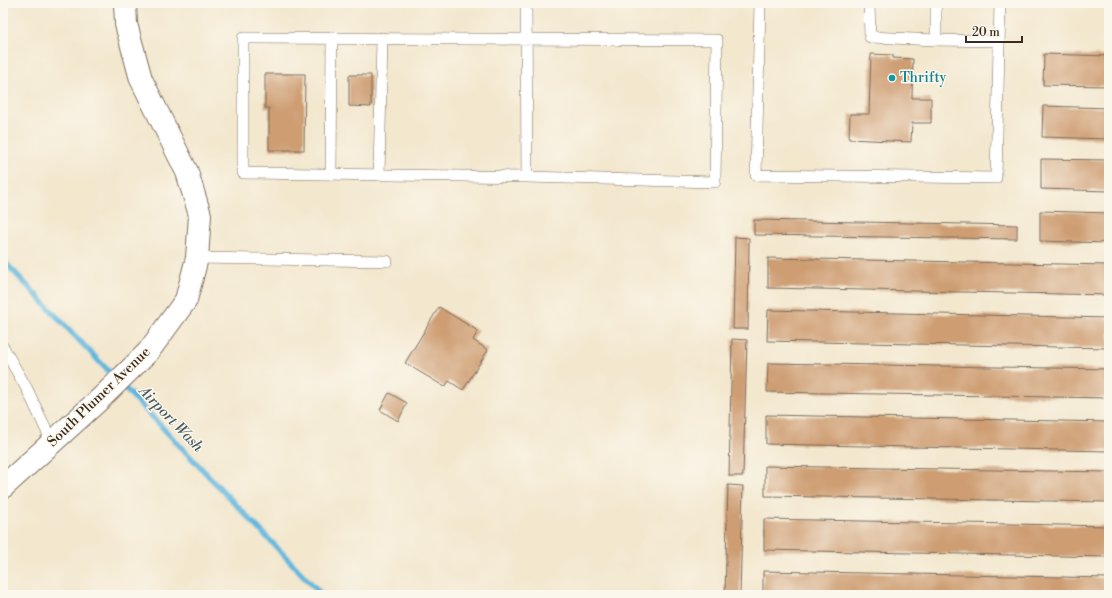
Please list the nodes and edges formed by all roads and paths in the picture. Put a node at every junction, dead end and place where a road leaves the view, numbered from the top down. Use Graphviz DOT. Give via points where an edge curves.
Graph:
graph roads {
  1 [pos="125,3"];
  2 [pos="526,3"];
  3 [pos="760,3"];
  4 [pos="869,3"];
  5 [pos="936,3"];
  6 [pos="1000,3"];
  7 [pos="332,38"];
  8 [pos="382,38"];
  9 [pos="527,39"];
  10 [pos="936,40"];
  11 [pos="999,41"];
  12 [pos="331,174"];
  13 [pos="379,175"];
  14 [pos="528,178"];
  15 [pos="197,258"];
  16 [pos="387,261"];
  17 [pos="3,347"];
  18 [pos="52,442"];
  19 [pos="3,487"];
  1 -- 15 [label="street, South Plumer Avenue" via="126,24 141,79 187,172 196,200 200,215"];
  2 -- 9 [label="lane"];
  3 -- 11 [label="lane" via="756,175 996,178"];
  4 -- 10 [label="lane" via="870,37"];
  5 -- 10 [label="lane"];
  6 -- 11 [label="lane"];
  7 -- 8 [label="lane"];
  7 -- 12 [label="lane"];
  7 -- 12 [label="lane" via="243,38 243,173"];
  8 -- 9 [label="lane"];
  8 -- 13 [label="lane"];
  9 -- 14 [label="lane"];
  9 -- 14 [label="lane" via="717,40 715,182"];
  10 -- 11 [label="lane"];
  12 -- 13 [label="lane"];
  13 -- 14 [label="lane"];
  15 -- 16 [label="lane"];
  15 -- 18 [label="street, South Plumer Avenue" via="186,300 148,352"];
  17 -- 18 [label="lane" via="27,389"];
  18 -- 19 [label="street, South Plumer Avenue"];
}
